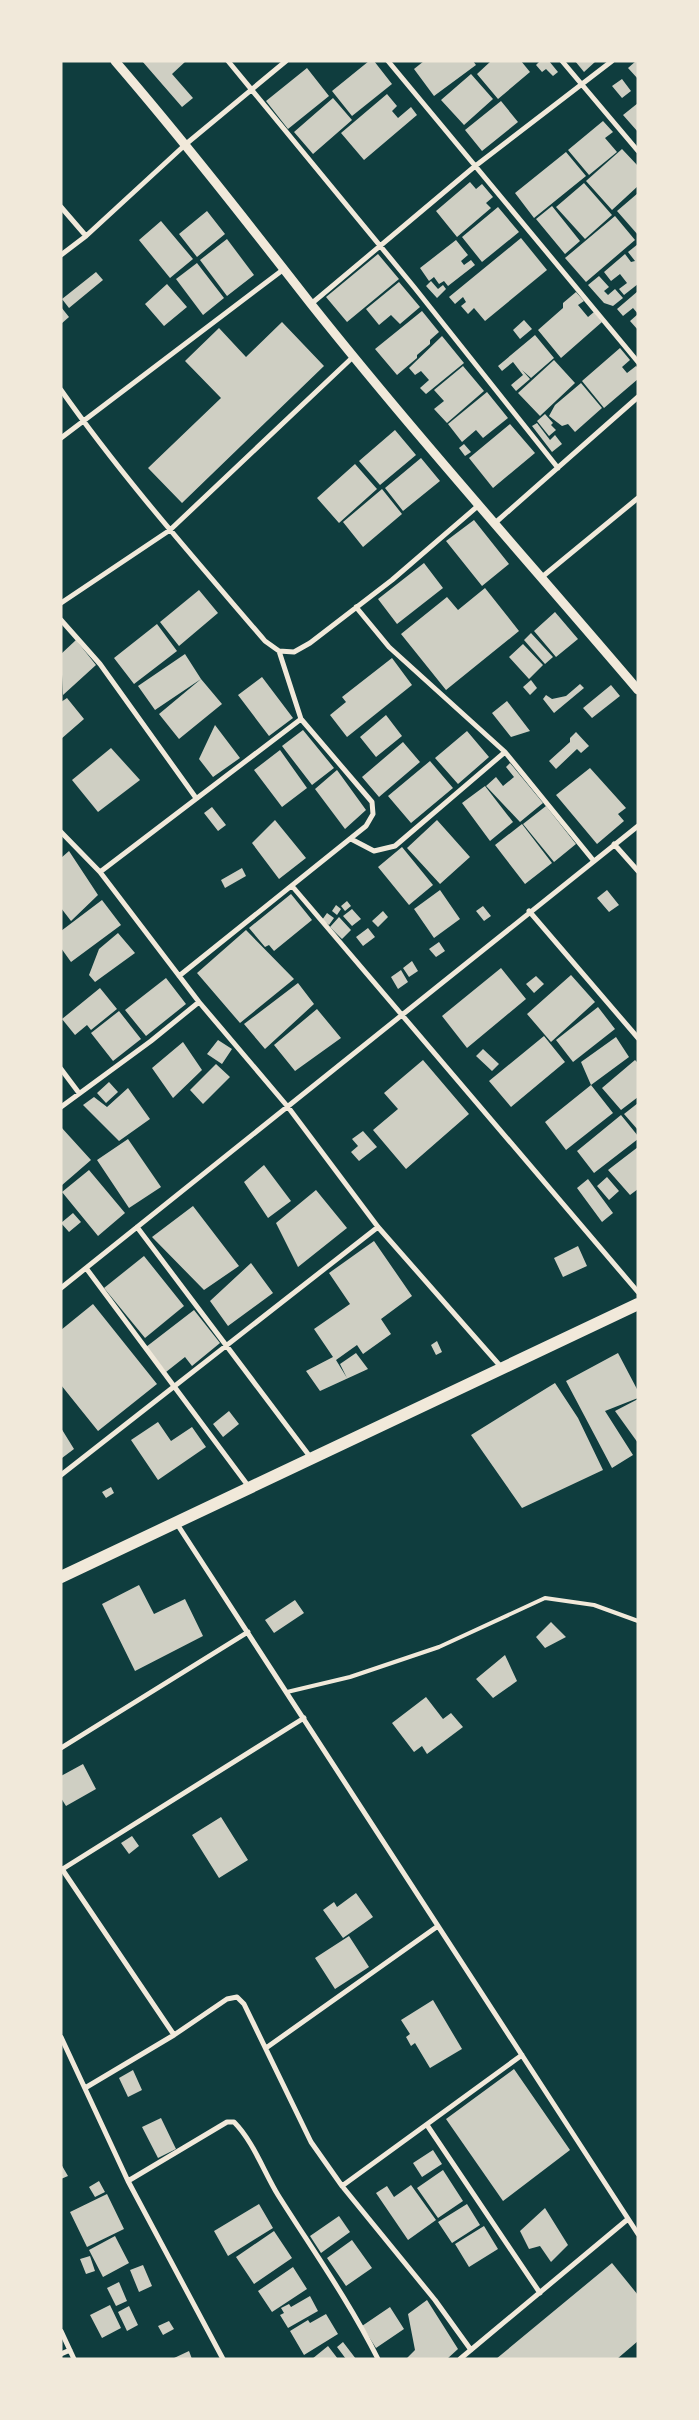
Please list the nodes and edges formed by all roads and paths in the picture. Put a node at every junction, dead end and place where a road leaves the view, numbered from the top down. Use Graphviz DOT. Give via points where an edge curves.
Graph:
graph roads {
  1 [pos="115,61"];
  2 [pos="228,61"];
  3 [pos="286,61"];
  4 [pos="388,61"];
  5 [pos="562,61"];
  6 [pos="612,61"];
  7 [pos="583,85"];
  8 [pos="251,89"];
  9 [pos="186,144"];
  10 [pos="638,151"];
  11 [pos="474,167"];
  12 [pos="61,208"];
  13 [pos="86,236"];
  14 [pos="379,246"];
  15 [pos="61,255"];
  16 [pos="285,269"];
  17 [pos="311,304"];
  18 [pos="354,356"];
  19 [pos="638,362"];
  20 [pos="61,390"];
  21 [pos="638,398"];
  22 [pos="82,420"];
  23 [pos="61,438"];
  24 [pos="558,468"];
  25 [pos="638,498"];
  26 [pos="479,505"];
  27 [pos="495,523"];
  28 [pos="170,530"];
  29 [pos="542,577"];
  30 [pos="61,603"];
  31 [pos="356,607"];
  32 [pos="61,620"];
  33 [pos="279,651"];
  34 [pos="638,690"];
  35 [pos="301,719"];
  36 [pos="505,752"];
  37 [pos="196,798"];
  38 [pos="638,826"];
  39 [pos="61,832"];
  40 [pos="351,839"];
  41 [pos="614,844"];
  42 [pos="593,860"];
  43 [pos="638,871"];
  44 [pos="100,872"];
  45 [pos="292,886"];
  46 [pos="529,911"];
  47 [pos="179,976"];
  48 [pos="199,1002"];
  49 [pos="400,1014"];
  50 [pos="638,1038"];
  51 [pos="61,1068"];
  52 [pos="79,1093"];
  53 [pos="61,1107"];
  54 [pos="288,1107"];
  55 [pos="137,1227"];
  56 [pos="378,1227"];
  57 [pos="86,1268"];
  58 [pos="61,1288"];
  59 [pos="638,1292"];
  60 [pos="638,1304"];
  61 [pos="226,1347"];
  62 [pos="502,1368"];
  63 [pos="174,1387"];
  64 [pos="311,1458"];
  65 [pos="61,1475"];
  66 [pos="249,1488"];
  67 [pos="176,1522"];
  68 [pos="61,1576"];
  69 [pos="638,1621"];
  70 [pos="248,1632"];
  71 [pos="287,1692"];
  72 [pos="304,1718"];
  73 [pos="61,1748"];
  74 [pos="61,1870"];
  75 [pos="438,1926"];
  76 [pos="174,2035"];
  77 [pos="62,2040"];
  78 [pos="266,2048"];
  79 [pos="522,2055"];
  80 [pos="85,2088"];
  81 [pos="427,2125"];
  82 [pos="128,2181"];
  83 [pos="342,2186"];
  84 [pos="628,2218"];
  85 [pos="638,2234"];
  86 [pos="540,2293"];
  87 [pos="61,2331"];
  88 [pos="70,2350"];
  89 [pos="471,2350"];
  90 [pos="61,2354"];
  91 [pos="74,2359"];
  92 [pos="223,2359"];
  93 [pos="378,2359"];
  94 [pos="460,2359"];
  1 -- 9 [label="street"];
  2 -- 8 [label="street"];
  3 -- 8 [label="street"];
  4 -- 11 [label="street"];
  5 -- 7 [label="street"];
  6 -- 7 [label="street"];
  7 -- 10 [label="street"];
  7 -- 11 [label="street"];
  8 -- 9 [label="street"];
  8 -- 14 [label="street"];
  9 -- 13 [label="street"];
  9 -- 16 [label="street"];
  11 -- 14 [label="street"];
  11 -- 19 [label="street"];
  12 -- 13 [label="street"];
  13 -- 15 [label="street"];
  14 -- 17 [label="street"];
  14 -- 24 [label="street"];
  16 -- 17 [label="street"];
  16 -- 22 [label="street"];
  17 -- 18 [label="street"];
  18 -- 26 [label="street"];
  18 -- 28 [label="street"];
  20 -- 22 [label="street"];
  21 -- 24 [label="street"];
  22 -- 23 [label="street"];
  22 -- 28 [label="street"];
  24 -- 27 [label="street"];
  25 -- 29 [label="street"];
  26 -- 27 [label="street"];
  26 -- 31 [label="street"];
  27 -- 29 [label="street"];
  28 -- 30 [label="street"];
  28 -- 33 [label="street" via="265,641"];
  29 -- 34 [label="street"];
  31 -- 33 [label="street" via="294,652"];
  31 -- 36 [label="street" via="389,648"];
  32 -- 37 [label="street" via="100,664"];
  33 -- 35 [label="street"];
  35 -- 37 [label="street"];
  35 -- 40 [label="street" via="372,802 373,814 366,826"];
  36 -- 40 [label="street" via="394,846 374,852"];
  36 -- 42 [label="street"];
  37 -- 44 [label="street"];
  38 -- 41 [label="street"];
  39 -- 44 [label="street"];
  40 -- 45 [label="street"];
  41 -- 42 [label="street"];
  41 -- 43 [label="street"];
  42 -- 46 [label="street"];
  44 -- 47 [label="street"];
  45 -- 47 [label="street"];
  45 -- 49 [label="street"];
  46 -- 49 [label="street"];
  46 -- 50 [label="street"];
  47 -- 48 [label="street"];
  48 -- 52 [label="street" via="151,1042"];
  48 -- 54 [label="street"];
  49 -- 54 [label="street"];
  49 -- 59 [label="street"];
  51 -- 52 [label="street"];
  52 -- 53 [label="street"];
  54 -- 55 [label="street"];
  54 -- 56 [label="street"];
  55 -- 57 [label="street"];
  55 -- 61 [label="street"];
  56 -- 61 [label="street"];
  56 -- 62 [label="street"];
  57 -- 58 [label="street"];
  57 -- 63 [label="street"];
  60 -- 62 [label="main road"];
  61 -- 63 [label="street"];
  61 -- 64 [label="street"];
  62 -- 64 [label="main road"];
  63 -- 65 [label="street"];
  63 -- 66 [label="street"];
  64 -- 66 [label="main road"];
  66 -- 67 [label="main road"];
  67 -- 68 [label="main road"];
  67 -- 70 [label="street"];
  69 -- 71 [label="lane" via="594,1605 545,1598 439,1647 350,1677"];
  70 -- 71 [label="street"];
  70 -- 73 [label="street"];
  71 -- 72 [label="street"];
  72 -- 74 [label="street"];
  72 -- 75 [label="street"];
  74 -- 76 [label="street"];
  75 -- 78 [label="street"];
  75 -- 79 [label="street"];
  76 -- 78 [label="street" via="227,1999 237,1997 244,2004"];
  76 -- 80 [label="street"];
  77 -- 80 [label="street"];
  78 -- 83 [label="street" via="311,2142"];
  79 -- 81 [label="street"];
  79 -- 84 [label="street"];
  80 -- 82 [label="street"];
  81 -- 83 [label="street"];
  81 -- 86 [label="street"];
  82 -- 92 [label="street"];
  82 -- 93 [label="street" via="228,2122 234,2122 357,2317"];
  83 -- 89 [label="street" via="435,2300"];
  84 -- 85 [label="street"];
  84 -- 86 [label="street"];
  86 -- 89 [label="street"];
  87 -- 88 [label="street"];
  88 -- 90 [label="street"];
  88 -- 91 [label="street"];
  89 -- 94 [label="street"];
}
